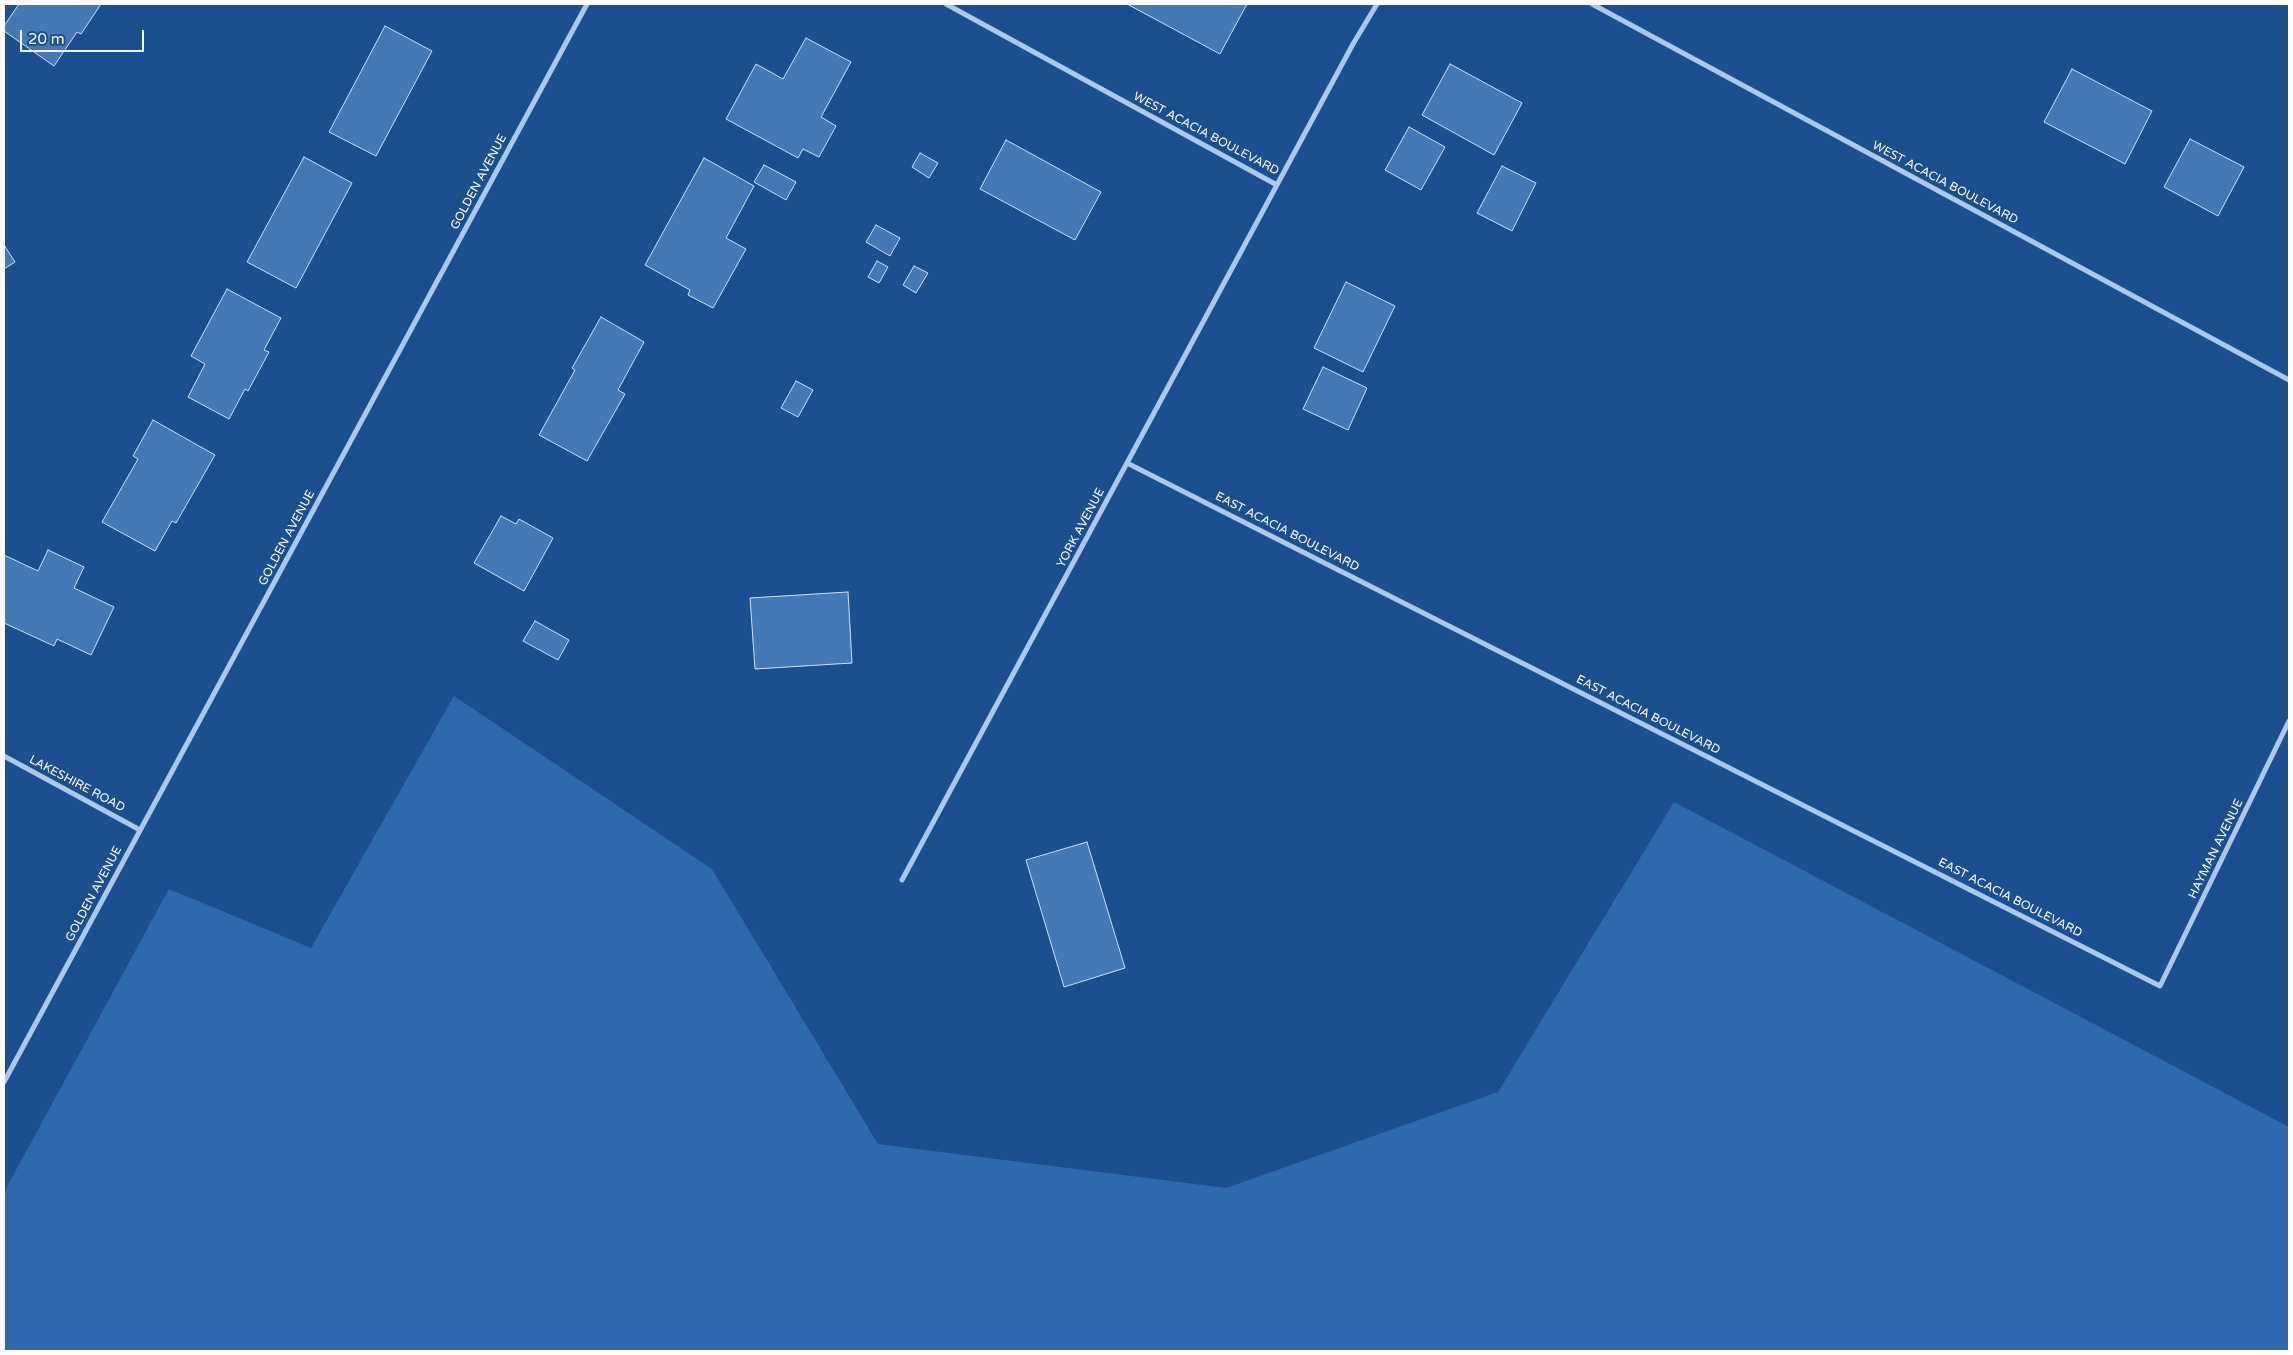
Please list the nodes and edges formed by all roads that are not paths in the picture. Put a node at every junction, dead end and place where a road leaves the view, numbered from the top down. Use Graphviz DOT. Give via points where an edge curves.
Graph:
graph roads {
  1 [pos="587,4"];
  2 [pos="946,4"];
  3 [pos="1377,4"];
  4 [pos="1592,4"];
  5 [pos="1277,185"];
  6 [pos="2289,380"];
  7 [pos="1127,463"];
  8 [pos="2289,720"];
  9 [pos="4,756"];
  10 [pos="140,830"];
  11 [pos="902,880"];
  12 [pos="2160,986"];
  13 [pos="4,1082"];
  1 -- 10 [label="street, GOLDEN AVENUE"];
  2 -- 5 [label="street, WEST ACACIA BOULEVARD"];
  3 -- 5 [label="street, WEST ACACIA BOULEVARD"];
  4 -- 6 [label="street, WEST ACACIA BOULEVARD"];
  5 -- 7 [label="street, YORK AVENUE"];
  7 -- 11 [label="street, YORK AVENUE"];
  7 -- 12 [label="street, EAST ACACIA BOULEVARD"];
  8 -- 12 [label="street, HAYMAN AVENUE"];
  9 -- 10 [label="street, LAKESHIRE ROAD"];
  10 -- 13 [label="street, GOLDEN AVENUE"];
}
